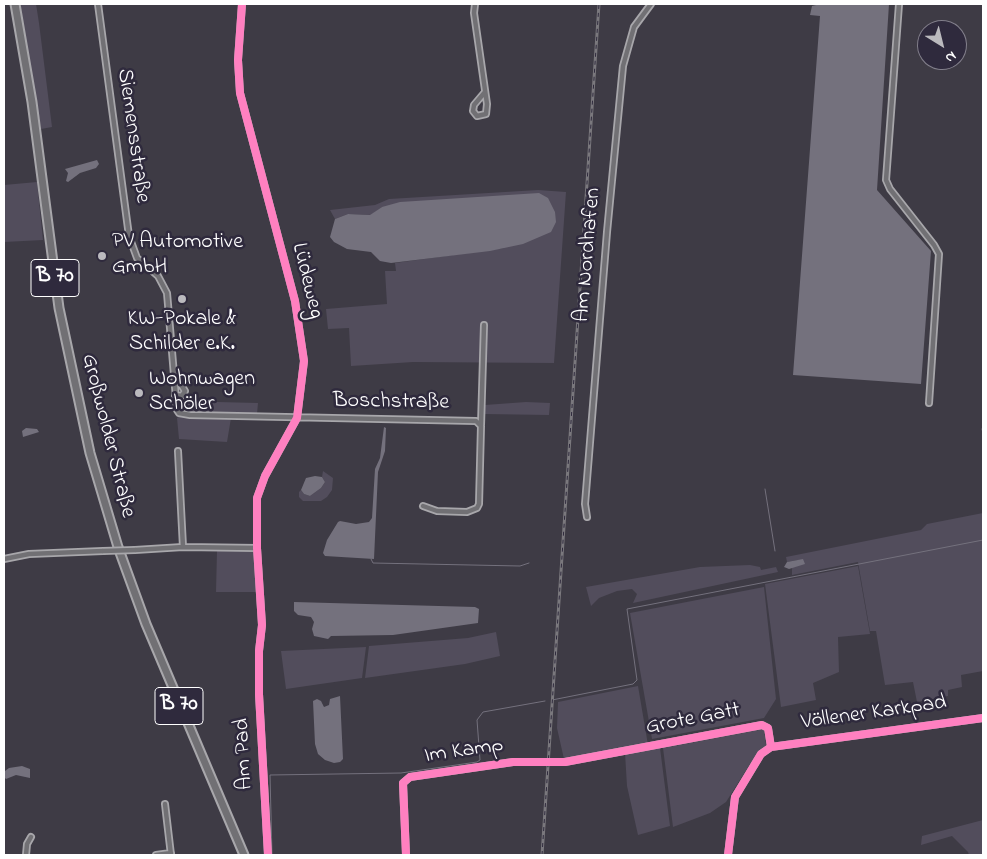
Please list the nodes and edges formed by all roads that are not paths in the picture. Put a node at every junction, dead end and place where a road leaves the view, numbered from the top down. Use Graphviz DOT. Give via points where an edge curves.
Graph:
graph roads {
  1 [pos="15,4"];
  2 [pos="98,4"];
  3 [pos="242,4"];
  4 [pos="475,4"];
  5 [pos="651,4"];
  6 [pos="899,4"];
  7 [pos="485,92"];
  8 [pos="484,325"];
  9 [pos="174,379"];
  10 [pos="175,395"];
  11 [pos="929,403"];
  12 [pos="298,418"];
  13 [pos="482,426"];
  14 [pos="178,450"];
  15 [pos="423,506"];
  16 [pos="587,516"];
  17 [pos="183,547"];
  18 [pos="257,548"];
  19 [pos="4,559"];
  20 [pos="259,651"];
  21 [pos="983,718"];
  22 [pos="771,747"];
  23 [pos="544,762"];
  24 [pos="165,804"];
  25 [pos="31,837"];
  26 [pos="171,854"];
  27 [pos="26,855"];
  28 [pos="156,855"];
  29 [pos="244,855"];
  30 [pos="268,855"];
  31 [pos="406,855"];
  32 [pos="728,855"];
  1 -- 29 [label="main road, Großwolder Straße / B 70" via="32,102 59,308 90,453 118,547 146,624"];
  2 -- 9 [label="street, Siemensstraße" via="129,236 137,258 158,276 167,293"];
  3 -- 12 [label="street, Lüdeweg" via="238,60 240,93 302,341 304,377"];
  4 -- 7 [label="street"];
  5 -- 16 [label="street, Am Nordhafen" via="634,27 623,66 585,504"];
  6 -- 11 [label="street" via="886,180 939,254"];
  7 -- 7 [label="street" via="474,105 473,112 477,116 486,114"];
  8 -- 13 [label="street, Boschstraße"];
  9 -- 10 [label="street, Siemensstraße"];
  9 -- 10 [label="street, Siemensstraße" via="185,391 182,396"];
  10 -- 12 [label="street, Siemensstraße" via="177,410 183,414"];
  12 -- 13 [label="street, Boschstraße" via="476,421"];
  12 -- 18 [label="street, Lüdeweg" via="259,492"];
  13 -- 15 [label="street, Boschstraße" via="479,504 467,512 437,511"];
  14 -- 17 [label="street"];
  17 -- 18 [label="street"];
  17 -- 19 [label="street, bridge" via="29,554"];
  18 -- 20 [label="street, Lüdeweg" via="262,625"];
  20 -- 30 [label="street, Am Pad"];
  21 -- 22 [label="street, Völlener Karkpad"];
  22 -- 23 [label="street, Grote Gatt" via="770,731 762,724 607,755"];
  22 -- 32 [label="street" via="761,754 736,797"];
  23 -- 31 [label="street, Im Kamp" via="513,762 407,778 403,783"];
  24 -- 26 [label="street"];
  25 -- 27 [label="street"];
  26 -- 28 [label="street"];
}
